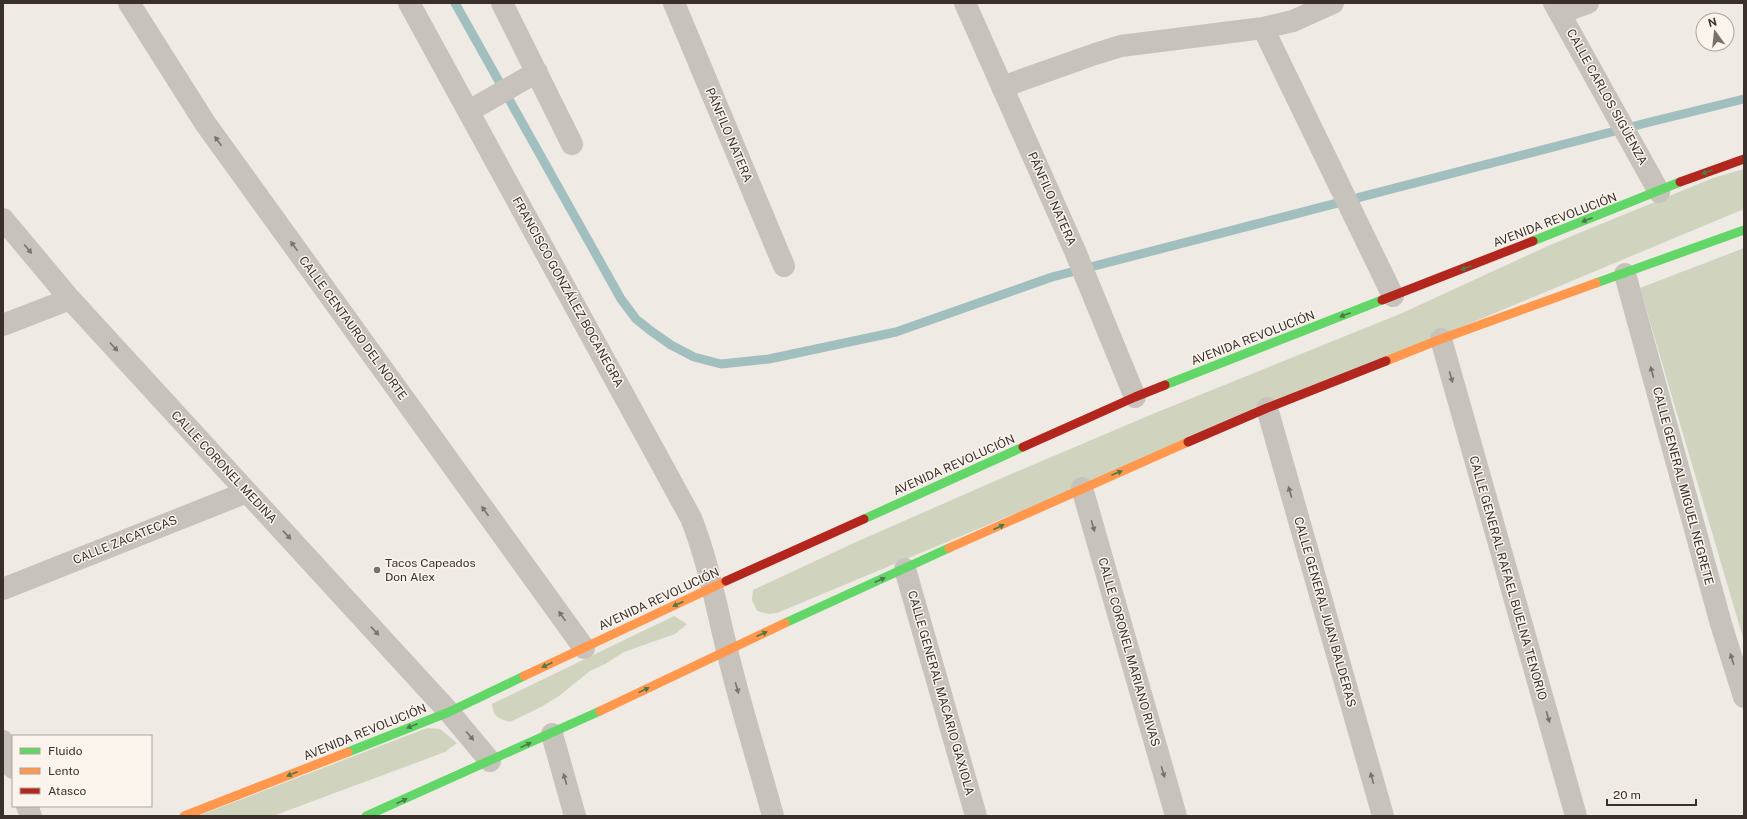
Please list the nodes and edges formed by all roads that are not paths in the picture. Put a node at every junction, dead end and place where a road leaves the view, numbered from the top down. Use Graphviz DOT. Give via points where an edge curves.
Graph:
graph roads {
  1 [pos="129,3"];
  2 [pos="409,3"];
  3 [pos="502,3"];
  4 [pos="674,3"];
  5 [pos="965,3"];
  6 [pos="1333,3"];
  7 [pos="1588,3"];
  8 [pos="1557,8"];
  9 [pos="1263,28"];
  10 [pos="537,72"];
  11 [pos="1002,87"];
  12 [pos="469,111"];
  13 [pos="572,144"];
  14 [pos="1744,159"];
  15 [pos="1659,192"];
  16 [pos="3,219"];
  17 [pos="1744,230"];
  18 [pos="784,266"];
  19 [pos="1625,274"];
  20 [pos="1393,296"];
  21 [pos="70,299"];
  22 [pos="3,325"];
  23 [pos="1441,339"];
  24 [pos="1134,397"];
  25 [pos="1267,408"];
  26 [pos="1082,488"];
  27 [pos="247,492"];
  28 [pos="905,569"];
  29 [pos="713,587"];
  30 [pos="3,589"];
  31 [pos="584,648"];
  32 [pos="727,650"];
  33 [pos="1744,697"];
  34 [pos="449,712"];
  35 [pos="552,734"];
  36 [pos="3,740"];
  37 [pos="490,761"];
  38 [pos="12,765"];
  39 [pos="372,815"];
  40 [pos="184,816"];
  41 [pos="575,816"];
  42 [pos="774,816"];
  43 [pos="976,816"];
  44 [pos="1176,816"];
  45 [pos="1383,816"];
  46 [pos="1576,816"];
  31 -- 1 [label="street, CALLE CENTAURO DEL NORTE, one-way" via="205,123"];
  2 -- 12 [label="street, FRANCISCO GONZÁLEZ BOCANEGRA"];
  3 -- 10 [label="street"];
  4 -- 18 [label="street, PÁNFILO NATERA"];
  5 -- 11 [label="street, PÁNFILO NATERA"];
  6 -- 9 [label="street" via="1293,21"];
  7 -- 8 [label="street"];
  8 -- 15 [label="street, CALLE CARLOS SIGÜENZA"];
  9 -- 11 [label="street" via="1121,46"];
  9 -- 20 [label="street"];
  10 -- 12 [label="street"];
  10 -- 13 [label="street"];
  11 -- 24 [label="street, PÁNFILO NATERA" via="1075,251"];
  12 -- 29 [label="street, FRANCISCO GONZÁLEZ BOCANEGRA" via="691,518"];
  14 -- 15 [label="street, AVENIDA REVOLUCIÓN, one-way" via="1692,177"];
  15 -- 20 [label="street, AVENIDA REVOLUCIÓN, one-way"];
  16 -- 21 [label="street, CALLE CORONEL MEDINA, one-way"];
  17 -- 19 [label="street"];
  19 -- 23 [label="street"];
  33 -- 19 [label="street, CALLE GENERAL MIGUEL NEGRETE, one-way" via="1721,624"];
  20 -- 24 [label="street, AVENIDA REVOLUCIÓN, one-way"];
  21 -- 22 [label="street"];
  21 -- 27 [label="street, CALLE CORONEL MEDINA, one-way"];
  23 -- 25 [label="street"];
  23 -- 46 [label="street, CALLE GENERAL RAFAEL BUELNA TENORIO, one-way"];
  24 -- 29 [label="street, AVENIDA REVOLUCIÓN"];
  26 -- 25 [label="street, one-way"];
  45 -- 25 [label="street, CALLE GENERAL JUAN BALDERAS, one-way"];
  28 -- 26 [label="street, one-way"];
  26 -- 44 [label="street, CALLE CORONEL MARIANO RIVAS, one-way"];
  27 -- 30 [label="street, CALLE ZACATECAS"];
  27 -- 34 [label="street, CALLE CORONEL MEDINA, one-way"];
  32 -- 28 [label="street, one-way"];
  28 -- 43 [label="street, CALLE GENERAL MACARIO GAXIOLA"];
  29 -- 31 [label="street, AVENIDA REVOLUCIÓN, one-way"];
  29 -- 32 [label="street, FRANCISCO GONZÁLEZ BOCANEGRA"];
  31 -- 34 [label="street, AVENIDA REVOLUCIÓN, one-way"];
  35 -- 32 [label="street, one-way"];
  32 -- 42 [label="street, FRANCISCO GONZÁLEZ BOCANEGRA, one-way"];
  34 -- 37 [label="street, CALLE CORONEL MEDINA, one-way"];
  34 -- 40 [label="street, AVENIDA REVOLUCIÓN, one-way"];
  37 -- 35 [label="street, one-way"];
  41 -- 35 [label="street, one-way"];
  36 -- 38 [label="street"];
  39 -- 37 [label="street, one-way"];
}
